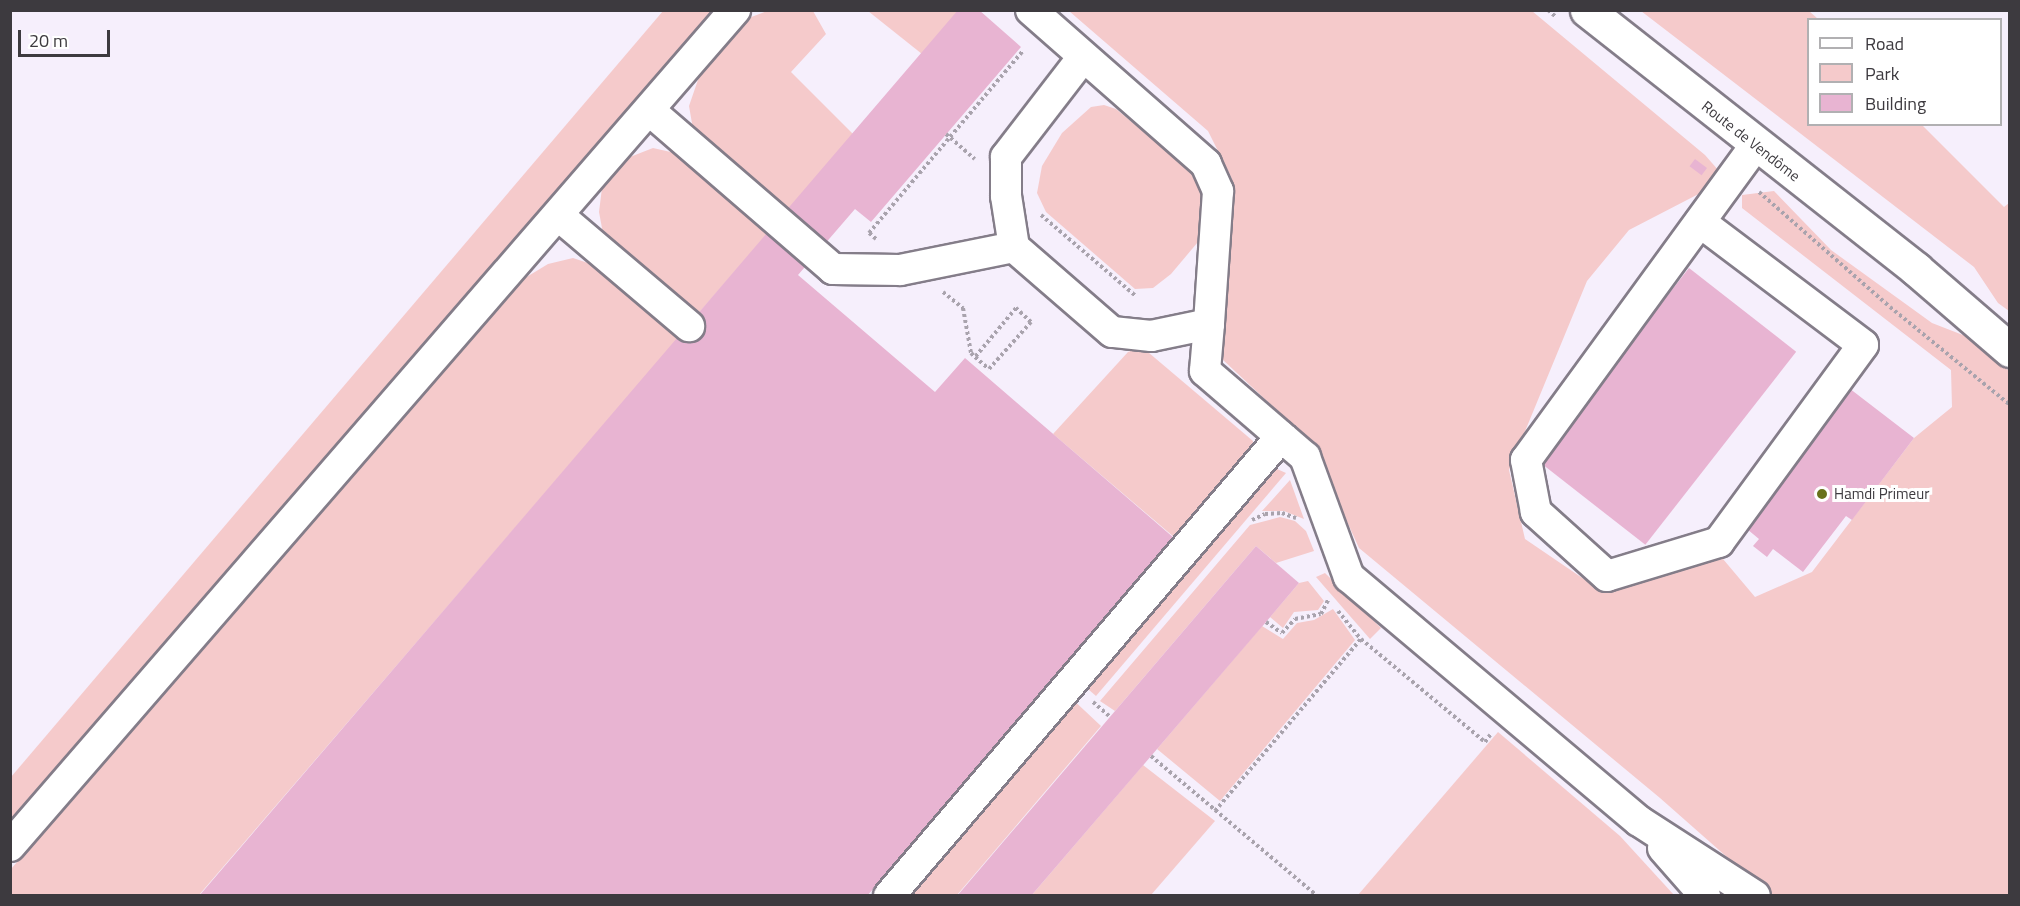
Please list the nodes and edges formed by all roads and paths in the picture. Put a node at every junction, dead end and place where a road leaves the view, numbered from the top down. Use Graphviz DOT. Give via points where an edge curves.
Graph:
graph roads {
  1 [pos="735,10"];
  2 [pos="1032,10"];
  3 [pos="1548,10"];
  4 [pos="1576,18"];
  5 [pos="1083,57"];
  6 [pos="649,110"];
  7 [pos="1756,145"];
  8 [pos="1736,172"];
  9 [pos="558,215"];
  10 [pos="1700,222"];
  11 [pos="1014,247"];
  12 [pos="1916,269"];
  13 [pos="1209,324"];
  14 [pos="689,326"];
  15 [pos="2010,333"];
  16 [pos="2010,350"];
  17 [pos="2010,405"];
  18 [pos="1281,437"];
  19 [pos="1248,522"];
  20 [pos="1304,523"];
  21 [pos="1324,593"];
  22 [pos="1329,599"];
  23 [pos="1266,622"];
  24 [pos="1361,639"];
  25 [pos="1498,725"];
  26 [pos="1151,756"];
  27 [pos="1215,811"];
  28 [pos="1639,821"];
  29 [pos="10,846"];
  30 [pos="889,896"];
  31 [pos="1317,896"];
  32 [pos="1705,896"];
  33 [pos="1755,896"];
  1 -- 6 [label="lane"];
  2 -- 5 [label="lane"];
  3 -- 4 [label="path"];
  4 -- 7 [label="main road, Route de Vendôme"];
  5 -- 11 [label="lane" via="1006,157 1006,196"];
  5 -- 13 [label="lane" via="1206,164 1218,191"];
  6 -- 9 [label="lane"];
  6 -- 11 [label="lane" via="833,268 900,270"];
  7 -- 8 [label="lane"];
  7 -- 12 [label="main road, Route de Vendôme"];
  8 -- 10 [label="lane"];
  8 -- 17 [label="path" via="1890,307"];
  9 -- 14 [label="lane"];
  9 -- 29 [label="lane"];
  10 -- 10 [label="lane" via="1526,460 1536,512 1606,576 1719,542 1863,345"];
  11 -- 13 [label="lane" via="1112,332 1151,336"];
  12 -- 15 [label="main road, Route de Vendôme"];
  12 -- 16 [label="main road, Route de Vendôme"];
  13 -- 18 [label="lane" via="1205,371"];
  18 -- 28 [label="lane" via="1305,457 1349,577"];
  18 -- 30 [label="lane"];
  19 -- 20 [label="path" via="1265,514 1282,513"];
  21 -- 22 [label="path"];
  22 -- 23 [label="path" via="1321,615 1294,619 1282,633"];
  22 -- 24 [label="path"];
  24 -- 25 [label="path" via="1485,742"];
  24 -- 27 [label="path"];
  26 -- 27 [label="path"];
  27 -- 31 [label="path"];
  28 -- 32 [label="lane"];
  28 -- 33 [label="lane"];
}
